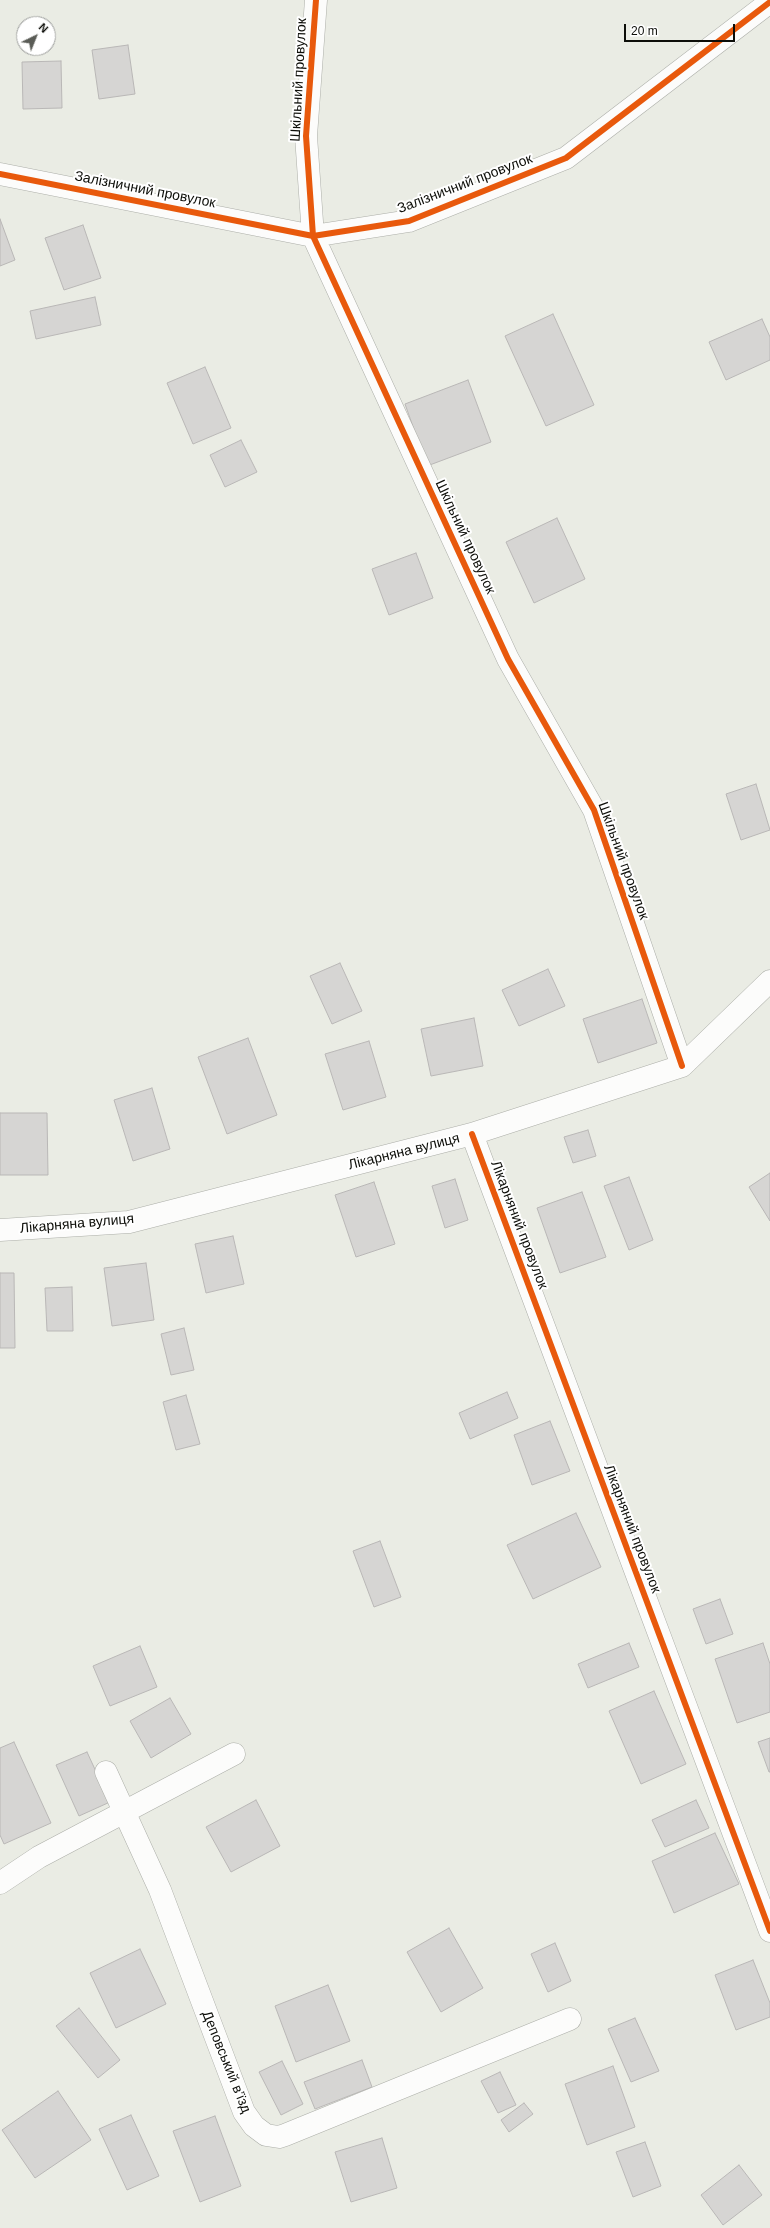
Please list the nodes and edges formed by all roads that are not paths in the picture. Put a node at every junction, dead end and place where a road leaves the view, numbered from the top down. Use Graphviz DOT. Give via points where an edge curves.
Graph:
graph roads {
  1 [pos="316,0"];
  2 [pos="770,2"];
  3 [pos="0,174"];
  4 [pos="313,236"];
  5 [pos="770,981"];
  6 [pos="682,1066"];
  7 [pos="472,1134"];
  8 [pos="0,1230"];
  9 [pos="234,1754"];
  10 [pos="106,1772"];
  11 [pos="125,1813"];
  12 [pos="0,1883"];
  13 [pos="770,1931"];
  14 [pos="570,2019"];
  1 -- 4 [label="street, Шкільний провулок" via="306,136"];
  2 -- 4 [label="street, Залізничний провулок" via="566,158 409,221"];
  3 -- 4 [label="street, Залізничний провулок"];
  4 -- 6 [label="street, Шкільний провулок" via="508,659 594,810"];
  5 -- 6 [label="street, Лікарняна вулиця"];
  6 -- 7 [label="street, Лікарняна вулиця"];
  7 -- 8 [label="street, Лікарняна вулиця" via="129,1222"];
  7 -- 13 [label="street, Лікарняний провулок"];
  9 -- 11 [label="street"];
  10 -- 11 [label="street, Деповський в’їзд"];
  11 -- 12 [label="street" via="39,1857"];
  11 -- 14 [label="street, Деповський в’їзд" via="160,1890 244,2112 254,2126 266,2135 285,2135"];
}
